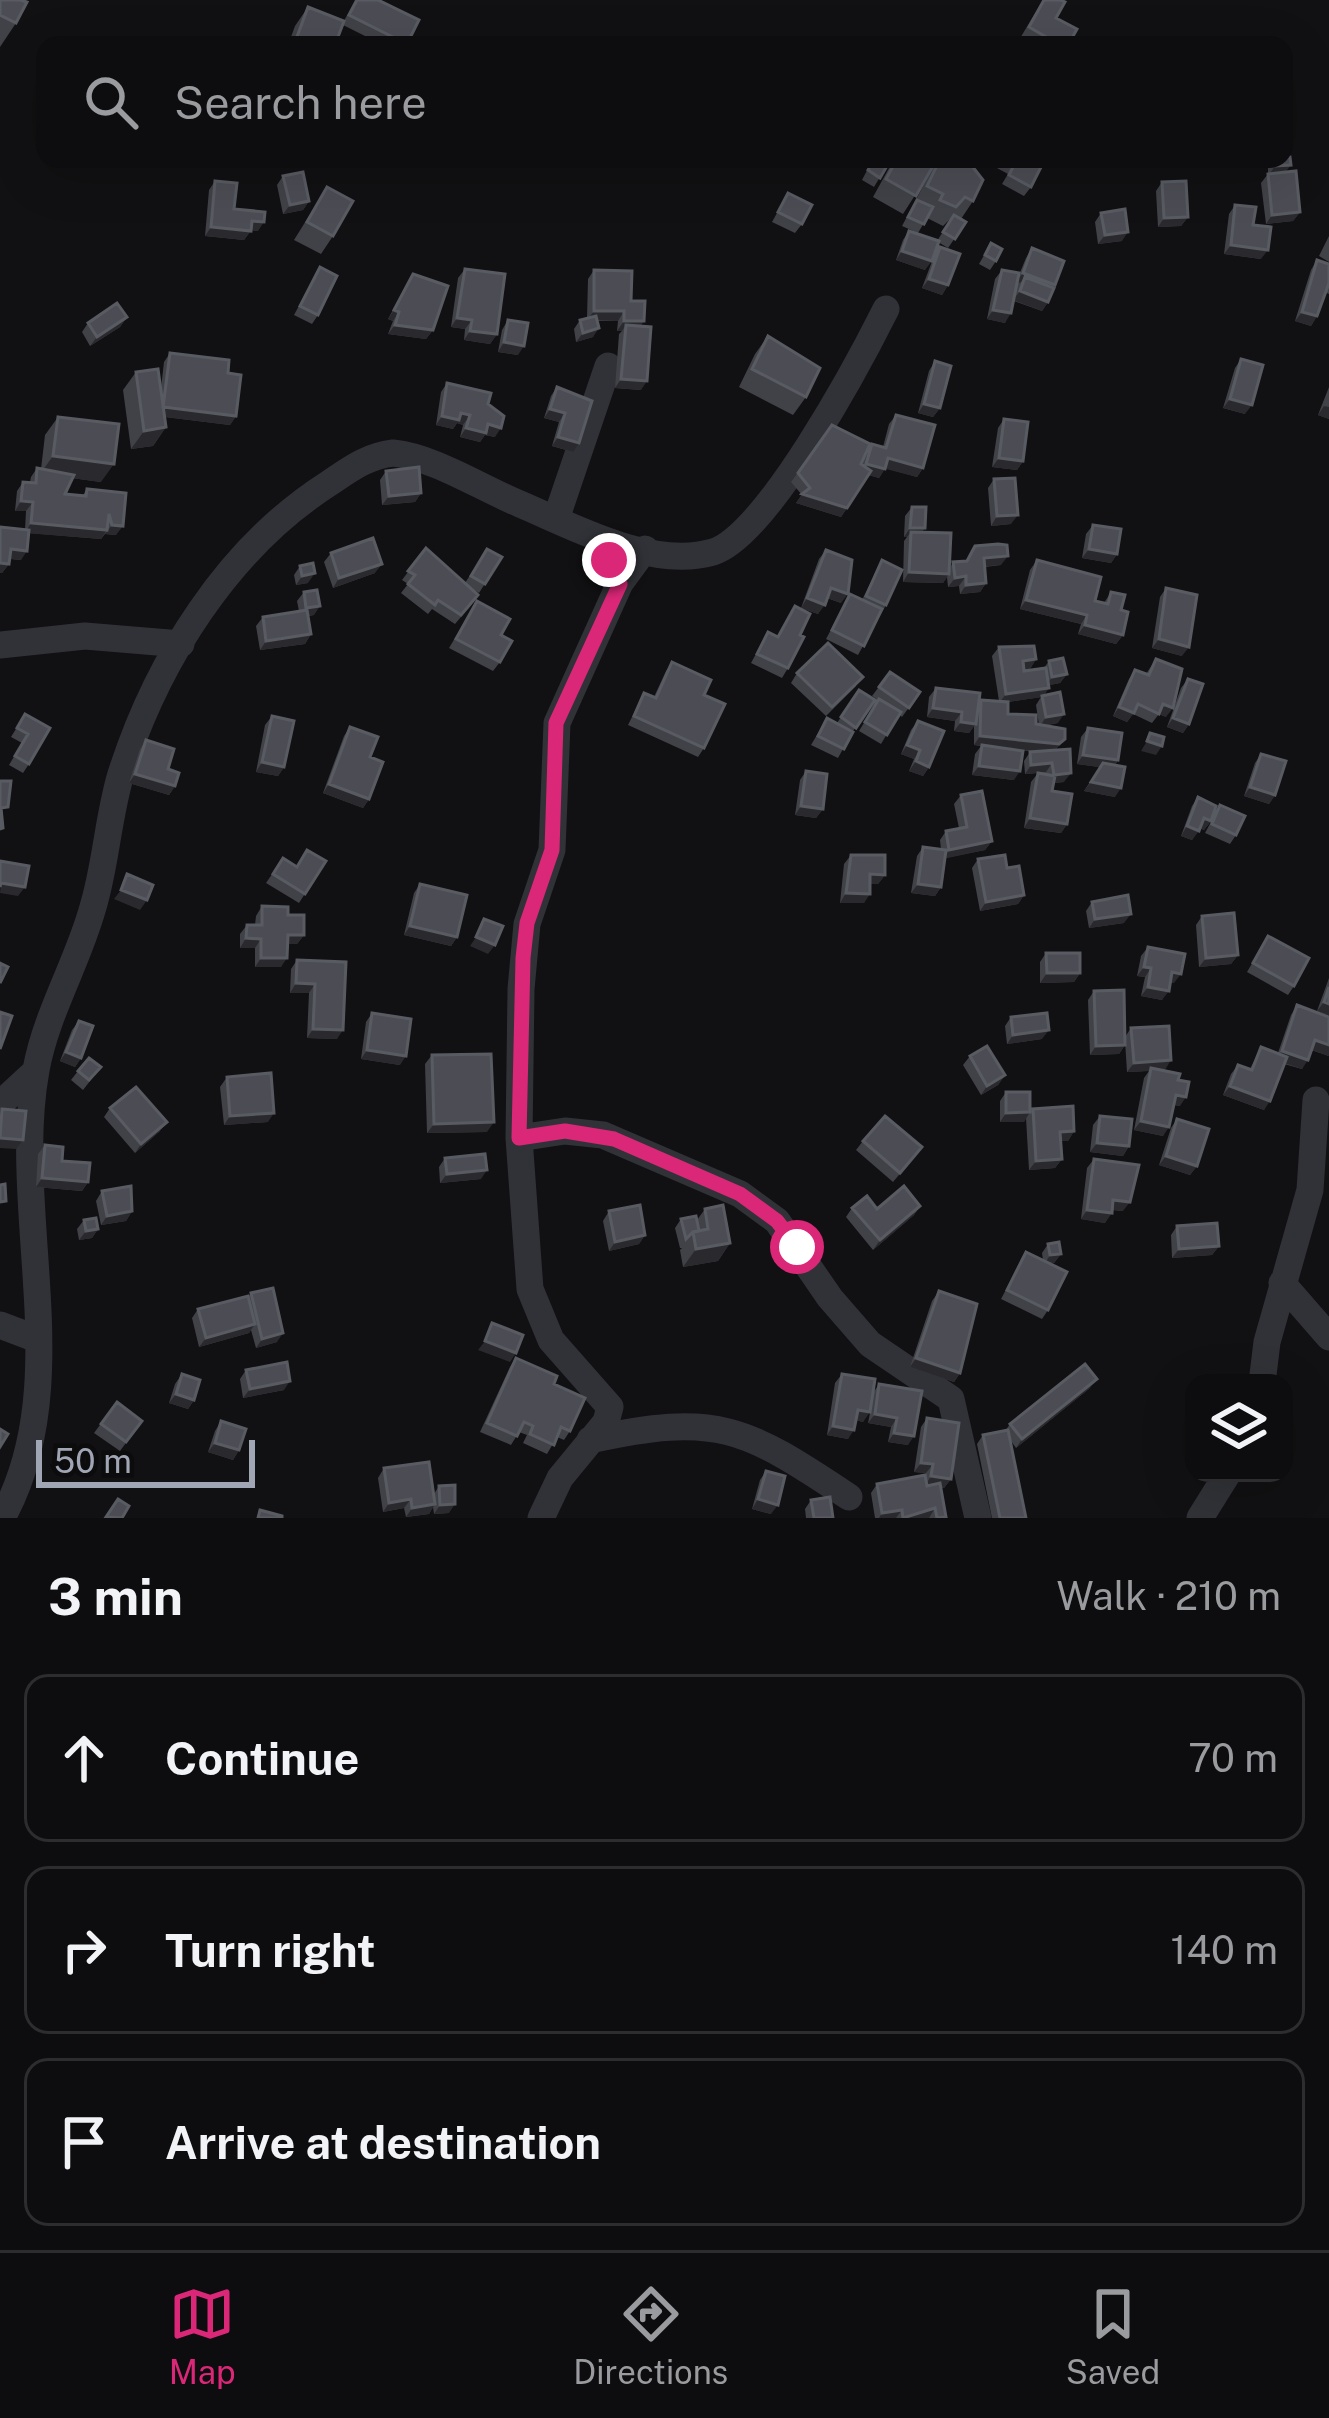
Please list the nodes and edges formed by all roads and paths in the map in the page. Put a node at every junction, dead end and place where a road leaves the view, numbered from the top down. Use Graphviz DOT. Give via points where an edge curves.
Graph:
graph roads {
  1 [pos="886,309"];
  2 [pos="608,366"];
  3 [pos="556,519"];
  4 [pos="598,537"];
  5 [pos="645,549"];
  6 [pos="620,584"];
  7 [pos="182,644"];
  8 [pos="0,645"];
  9 [pos="36,1071"];
  10 [pos="1316,1100"];
  11 [pos="0,1104"];
  12 [pos="519,1138"];
  13 [pos="1282,1283"];
  14 [pos="0,1324"];
  15 [pos="1329,1337"];
  16 [pos="37,1339"];
  17 [pos="1264,1374"];
  18 [pos="590,1440"];
  19 [pos="1222,1482"];
  20 [pos="849,1497"];
  21 [pos="2,1518"];
  22 [pos="541,1518"];
  23 [pos="978,1518"];
  24 [pos="1200,1518"];
  1 -- 5 [label="street" via="832,413 733,542 689,555"];
  2 -- 3 [label="street"];
  3 -- 4 [label="street"];
  3 -- 7 [label="street" via="410,456 372,457 263,534"];
  4 -- 5 [label="street"];
  4 -- 6 [label="street"];
  5 -- 6 [label="street"];
  6 -- 12 [label="street" via="556,723 552,850 523,958"];
  7 -- 8 [label="street" via="66,636"];
  7 -- 9 [label="street" via="125,763 93,907"];
  9 -- 11 [label="street"];
  9 -- 16 [label="street" via="29,1198"];
  10 -- 13 [label="street" via="1310,1190"];
  12 -- 18 [label="street" via="526,1269 536,1307 562,1354 610,1404"];
  12 -- 23 [label="street" via="603,1135 759,1206 870,1344 951,1399"];
  13 -- 15 [label="street"];
  13 -- 17 [label="street"];
  14 -- 16 [label="street"];
  16 -- 21 [label="street" via="31,1420"];
  18 -- 20 [label="street" via="659,1426 720,1426 768,1445"];
  18 -- 22 [label="street"];
  19 -- 24 [label="street"];
}
